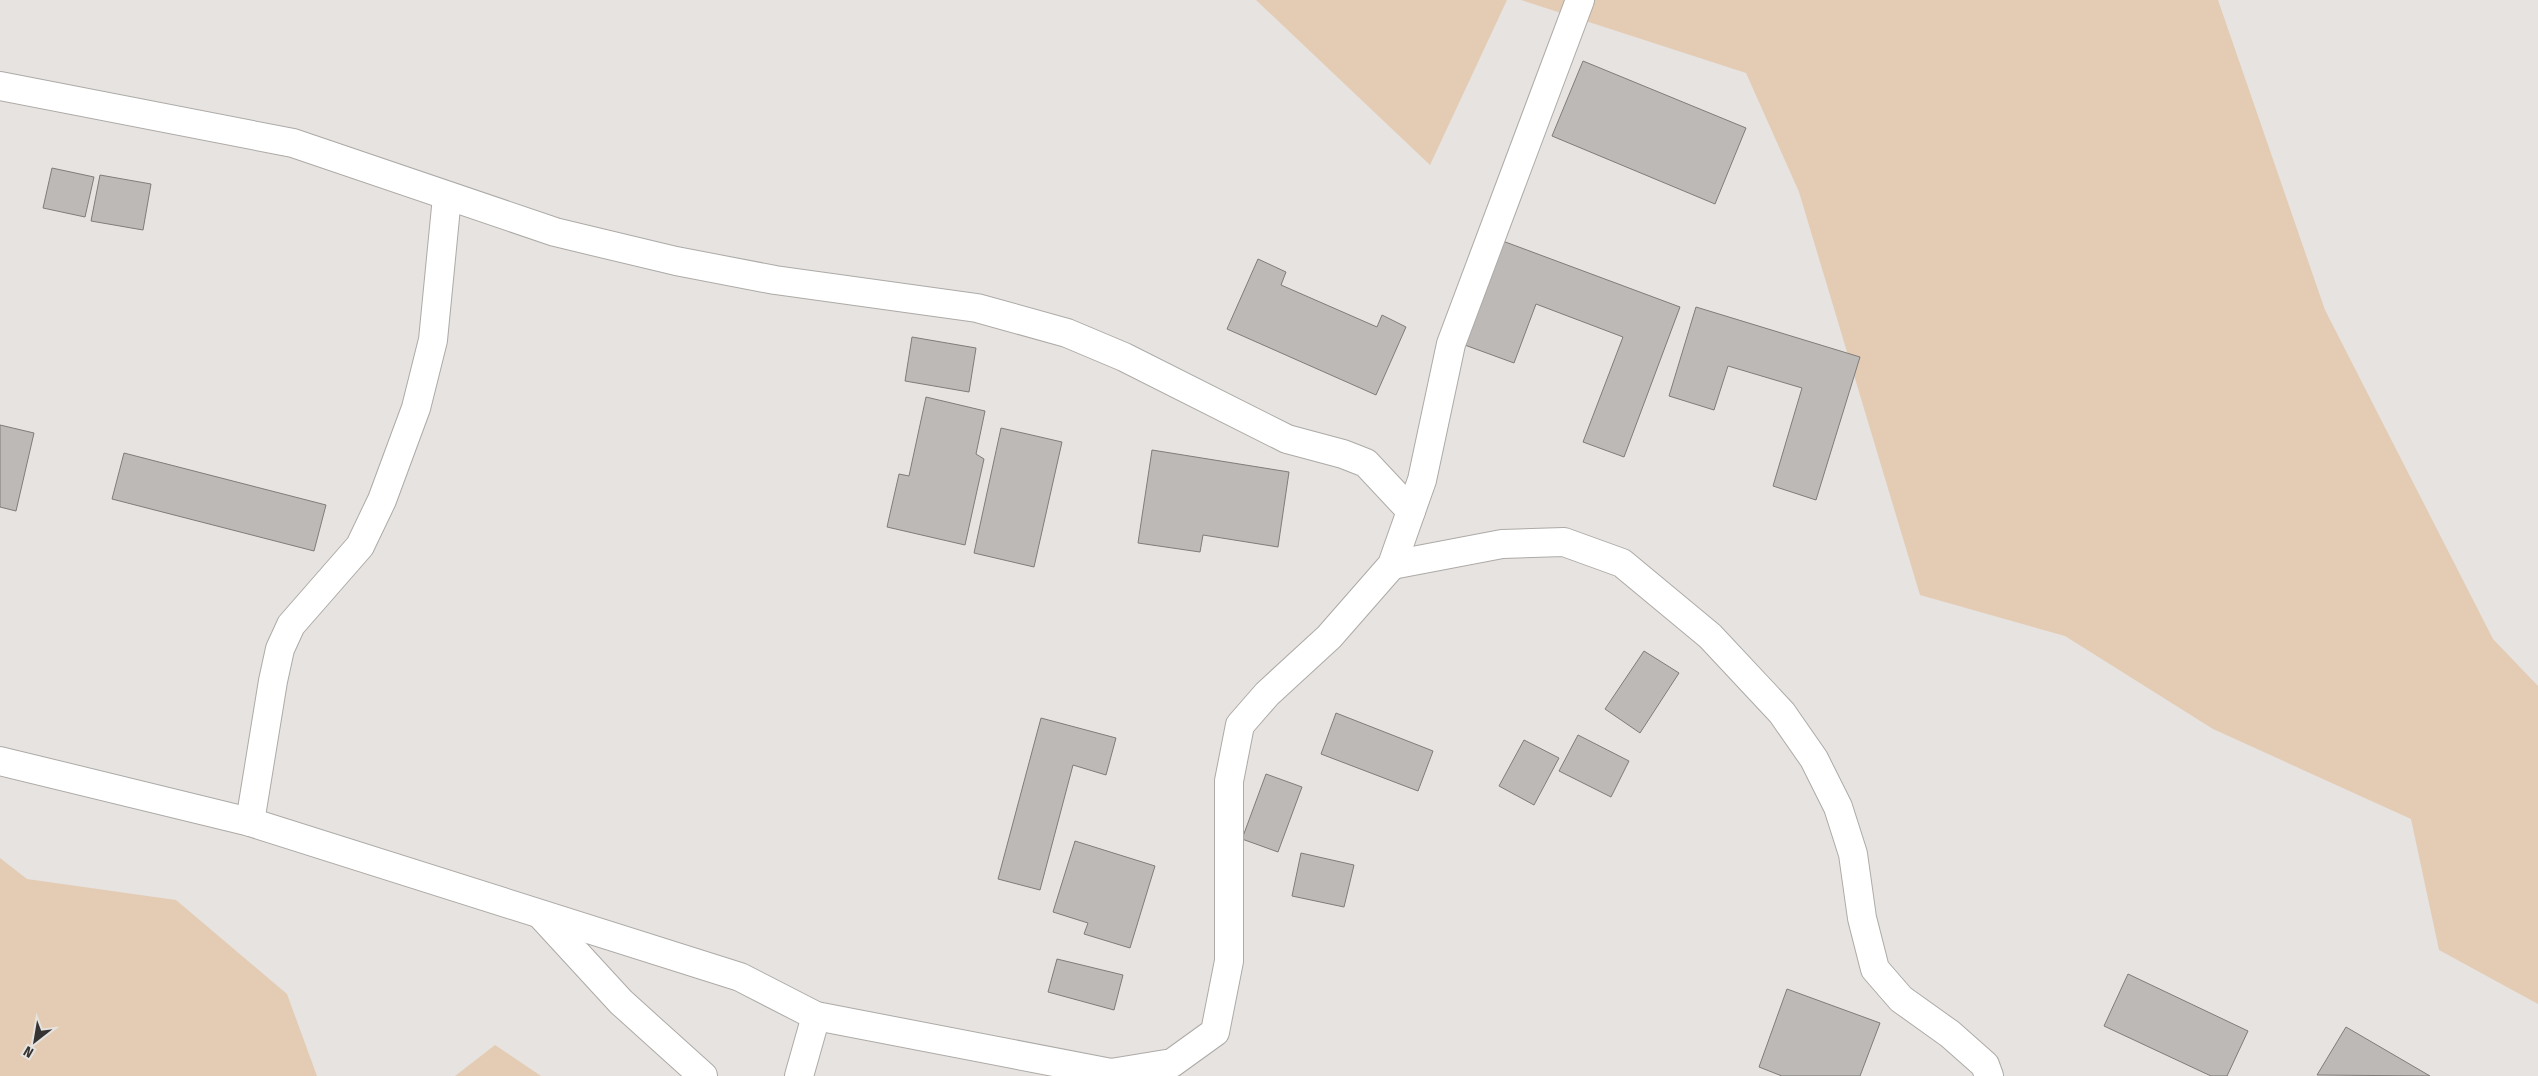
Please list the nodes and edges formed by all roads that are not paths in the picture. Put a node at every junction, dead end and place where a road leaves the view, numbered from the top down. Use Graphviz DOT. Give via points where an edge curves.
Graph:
graph roads {
  1 [pos="1580,0"];
  2 [pos="0,86"];
  3 [pos="447,197"];
  4 [pos="1411,511"];
  5 [pos="1392,566"];
  6 [pos="0,761"];
  7 [pos="250,822"];
  8 [pos="540,914"];
  9 [pos="816,1016"];
  10 [pos="703,1076"];
  11 [pos="799,1076"];
  12 [pos="1989,1076"];
  1 -- 4 [label="street" via="1451,344 1422,480"];
  2 -- 3 [label="street" via="293,143"];
  3 -- 4 [label="street" via="555,232 676,261 775,280 977,308 1067,333 1124,357 1287,438 1366,463"];
  3 -- 7 [label="street" via="433,340 416,408 382,500 360,546 290,626 280,649"];
  4 -- 5 [label="street"];
  5 -- 9 [label="street" via="1329,637 1267,694 1240,725 1229,781 1230,961 1215,1032 1172,1063 1111,1073"];
  5 -- 12 [label="street" via="1502,544 1564,542 1622,563 1710,636 1782,713 1814,758 1838,807 1853,854 1862,918 1875,969 1901,999 1950,1034 1985,1065"];
  6 -- 7 [label="street"];
  7 -- 8 [label="street"];
  8 -- 9 [label="street" via="740,977"];
  8 -- 10 [label="street" via="621,1002"];
  9 -- 11 [label="street"];
}
